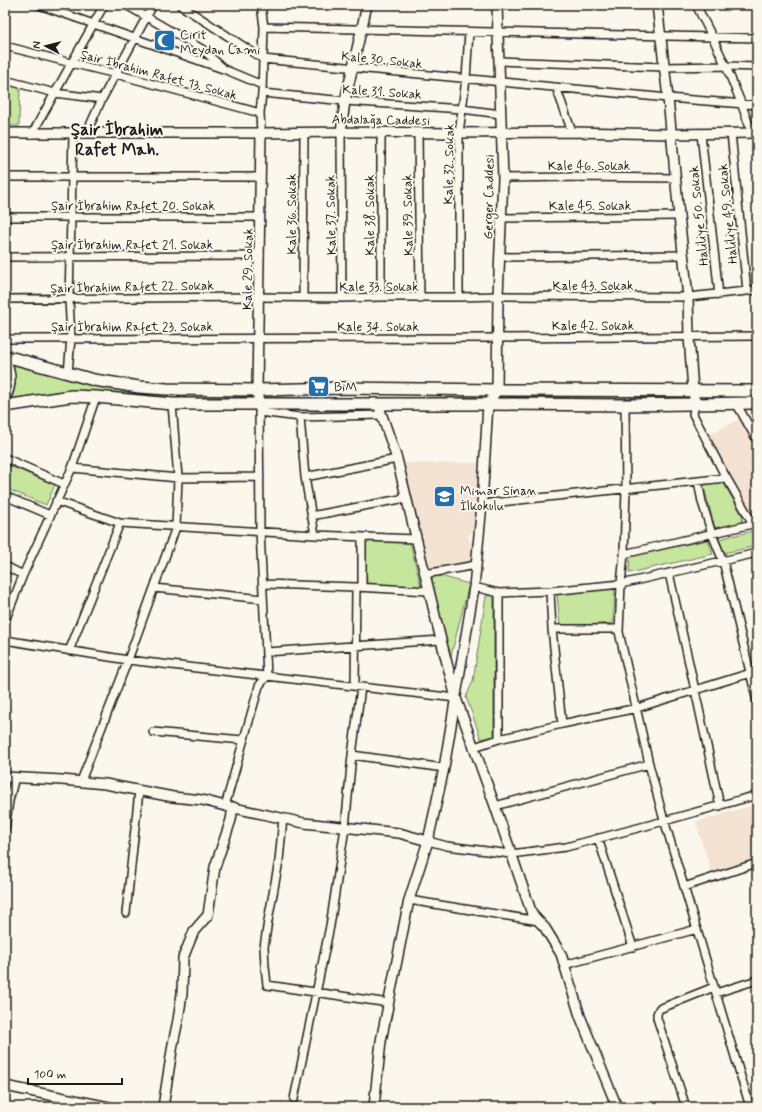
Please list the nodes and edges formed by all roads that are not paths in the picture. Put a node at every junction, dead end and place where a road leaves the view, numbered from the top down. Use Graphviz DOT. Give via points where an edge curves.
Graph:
graph roads {
  1 [pos="39,5"];
  2 [pos="104,5"];
  3 [pos="126,5"];
  4 [pos="153,5"];
  5 [pos="180,5"];
  6 [pos="261,5"];
  7 [pos="366,5"];
  8 [pos="497,5"];
  9 [pos="657,5"];
  10 [pos="696,5"];
  11 [pos="146,18"];
  12 [pos="93,24"];
  13 [pos="264,27"];
  14 [pos="361,29"];
  15 [pos="469,32"];
  16 [pos="498,33"];
  17 [pos="660,36"];
  18 [pos="713,37"];
  19 [pos="757,38"];
  20 [pos="135,39"];
  21 [pos="5,46"];
  22 [pos="263,59"];
  23 [pos="499,61"];
  24 [pos="71,64"];
  25 [pos="726,66"];
  26 [pos="664,67"];
  27 [pos="757,67"];
  28 [pos="352,68"];
  29 [pos="226,70"];
  30 [pos="116,74"];
  31 [pos="466,79"];
  32 [pos="5,80"];
  33 [pos="499,82"];
  34 [pos="262,85"];
  35 [pos="556,87"];
  36 [pos="55,93"];
  37 [pos="262,93"];
  38 [pos="668,98"];
  39 [pos="102,99"];
  40 [pos="345,101"];
  41 [pos="742,104"];
  42 [pos="757,105"];
  43 [pos="462,109"];
  44 [pos="260,113"];
  45 [pos="501,114"];
  46 [pos="304,132"];
  47 [pos="341,132"];
  48 [pos="381,132"];
  49 [pos="501,132"];
  50 [pos="572,132"];
  51 [pos="5,133"];
  52 [pos="261,133"];
  53 [pos="418,133"];
  54 [pos="459,133"];
  55 [pos="731,133"];
  56 [pos="754,133"];
  57 [pos="32,134"];
  58 [pos="73,134"];
  59 [pos="86,134"];
  60 [pos="671,134"];
  61 [pos="701,134"];
  62 [pos="5,177"];
  63 [pos="260,177"];
  64 [pos="72,178"];
  65 [pos="502,178"];
  66 [pos="676,178"];
  67 [pos="71,216"];
  68 [pos="679,216"];
  69 [pos="5,217"];
  70 [pos="260,217"];
  71 [pos="501,218"];
  72 [pos="684,255"];
  73 [pos="260,256"];
  74 [pos="5,257"];
  75 [pos="70,257"];
  76 [pos="499,257"];
  77 [pos="757,290"];
  78 [pos="746,291"];
  79 [pos="719,295"];
  80 [pos="498,296"];
  81 [pos="259,297"];
  82 [pos="302,297"];
  83 [pos="382,297"];
  84 [pos="459,297"];
  85 [pos="688,297"];
  86 [pos="342,298"];
  87 [pos="420,298"];
  88 [pos="5,299"];
  89 [pos="69,299"];
  90 [pos="757,336"];
  91 [pos="689,337"];
  92 [pos="71,338"];
  93 [pos="259,338"];
  94 [pos="497,338"];
  95 [pos="5,339"];
  96 [pos="5,356"];
  97 [pos="5,362"];
  98 [pos="68,373"];
  99 [pos="257,390"];
  100 [pos="497,390"];
  101 [pos="692,390"];
  102 [pos="757,391"];
  103 [pos="5,396"];
  104 [pos="96,397"];
  105 [pos="736,403"];
  106 [pos="172,404"];
  107 [pos="488,404"];
  108 [pos="695,404"];
  109 [pos="757,404"];
  110 [pos="625,405"];
  111 [pos="5,406"];
  112 [pos="259,408"];
  113 [pos="380,410"];
  114 [pos="300,417"];
  115 [pos="757,440"];
  116 [pos="5,458"];
  117 [pos="396,459"];
  118 [pos="72,468"];
  119 [pos="260,477"];
  120 [pos="305,477"];
  121 [pos="178,478"];
  122 [pos="726,478"];
  123 [pos="698,481"];
  124 [pos="64,484"];
  125 [pos="626,489"];
  126 [pos="5,496"];
  127 [pos="406,498"];
  128 [pos="56,502"];
  129 [pos="482,504"];
  130 [pos="50,515"];
  131 [pos="311,516"];
  132 [pos="120,523"];
  133 [pos="755,524"];
  134 [pos="176,527"];
  135 [pos="260,531"];
  136 [pos="712,534"];
  137 [pos="314,535"];
  138 [pos="362,537"];
  139 [pos="416,539"];
  140 [pos="757,552"];
  141 [pos="624,554"];
  142 [pos="723,561"];
  143 [pos="476,565"];
  144 [pos="5,566"];
  145 [pos="669,573"];
  146 [pos="425,574"];
  147 [pos="23,575"];
  148 [pos="262,584"];
  149 [pos="621,584"];
  150 [pos="359,587"];
  151 [pos="474,587"];
  152 [pos="154,588"];
  153 [pos="550,590"];
  154 [pos="428,591"];
  155 [pos="500,592"];
  156 [pos="263,599"];
  157 [pos="5,621"];
  158 [pos="552,629"];
  159 [pos="619,629"];
  160 [pos="5,640"];
  161 [pos="441,640"];
  162 [pos="356,646"];
  163 [pos="69,651"];
  164 [pos="266,652"];
  165 [pos="128,660"];
  166 [pos="754,672"];
  167 [pos="267,676"];
  168 [pos="358,687"];
  169 [pos="695,690"];
  170 [pos="456,698"];
  171 [pos="757,701"];
  172 [pos="637,708"];
  173 [pos="562,724"];
  174 [pos="153,732"];
  175 [pos="499,739"];
  176 [pos="243,740"];
  177 [pos="474,747"];
  178 [pos="352,755"];
  179 [pos="649,764"];
  180 [pos="444,768"];
  181 [pos="5,777"];
  182 [pos="15,777"];
  183 [pos="81,782"];
  184 [pos="139,791"];
  185 [pos="757,795"];
  186 [pos="495,806"];
  187 [pos="720,806"];
  188 [pos="229,807"];
  189 [pos="283,818"];
  190 [pos="664,821"];
  191 [pos="345,828"];
  192 [pos="5,829"];
  193 [pos="598,838"];
  194 [pos="428,841"];
  195 [pos="511,854"];
  196 [pos="757,863"];
  197 [pos="684,887"];
  198 [pos="409,900"];
  199 [pos="126,913"];
  200 [pos="539,921"];
  201 [pos="697,929"];
  202 [pos="632,947"];
  203 [pos="564,964"];
  204 [pos="757,980"];
  205 [pos="715,990"];
  206 [pos="317,992"];
  207 [pos="389,1003"];
  208 [pos="5,1086"];
  209 [pos="294,1099"];
  210 [pos="757,1106"];
  211 [pos="109,1107"];
  212 [pos="163,1107"];
  213 [pos="374,1107"];
  214 [pos="616,1107"];
  215 [pos="686,1107"];
  216 [pos="751,1107"];
  1 -- 12 [label="street"];
  2 -- 12 [label="street"];
  3 -- 11 [label="street"];
  4 -- 11 [label="street"];
  5 -- 22 [label="street"];
  6 -- 13 [label="street"];
  7 -- 14 [label="street"];
  8 -- 16 [label="street, Gerger Caddesi"];
  9 -- 17 [label="street"];
  10 -- 18 [label="street"];
  11 -- 20 [label="street"];
  11 -- 29 [label="street" via="202,49"];
  12 -- 20 [label="street"];
  12 -- 24 [label="street"];
  13 -- 14 [label="street"];
  13 -- 22 [label="street"];
  14 -- 15 [label="street"];
  14 -- 28 [label="street"];
  15 -- 16 [label="street"];
  15 -- 31 [label="street, Kale 32. Sokak"];
  16 -- 17 [label="street"];
  16 -- 23 [label="street, Gerger Caddesi"];
  17 -- 18 [label="street"];
  17 -- 26 [label="street"];
  18 -- 19 [label="street"];
  18 -- 25 [label="street"];
  20 -- 29 [label="street"];
  20 -- 30 [label="street"];
  21 -- 24 [label="street, Şair İbrahim Rafet 13. Sokak"];
  22 -- 28 [label="street, Kale 30. Sokak"];
  22 -- 34 [label="street"];
  23 -- 26 [label="street"];
  23 -- 33 [label="street, Gerger Caddesi"];
  24 -- 30 [label="street, Şair İbrahim Rafet 13. Sokak"];
  24 -- 36 [label="street"];
  25 -- 26 [label="street"];
  25 -- 27 [label="street"];
  25 -- 41 [label="street"];
  26 -- 38 [label="street"];
  28 -- 31 [label="street, Kale 30. Sokak"];
  28 -- 40 [label="street"];
  29 -- 34 [label="street"];
  30 -- 39 [label="street"];
  30 -- 44 [label="street, Şair İbrahim Rafet 13. Sokak"];
  31 -- 33 [label="street, Kale 30. Sokak"];
  31 -- 43 [label="street, Kale 32. Sokak"];
  32 -- 36 [label="street"];
  33 -- 35 [label="street, Kale 30. Sokak"];
  33 -- 45 [label="street, Gerger Caddesi"];
  34 -- 37 [label="street"];
  35 -- 38 [label="street, Kale 30. Sokak"];
  35 -- 50 [label="street"];
  36 -- 39 [label="street"];
  36 -- 57 [label="street"];
  37 -- 40 [label="street, Kale 31. Sokak"];
  37 -- 44 [label="street"];
  38 -- 41 [label="street, Kale 30. Sokak"];
  38 -- 60 [label="street"];
  39 -- 59 [label="street"];
  40 -- 43 [label="street, Kale 31. Sokak"];
  40 -- 47 [label="street"];
  41 -- 42 [label="street, Kale 30. Sokak"];
  41 -- 56 [label="street"];
  43 -- 45 [label="street, Kale 31. Sokak"];
  43 -- 54 [label="street, Kale 32. Sokak"];
  44 -- 52 [label="street"];
  45 -- 49 [label="street, Gerger Caddesi"];
  46 -- 47 [label="street, Abdalağa Caddesi"];
  46 -- 52 [label="street, Abdalağa Caddesi"];
  46 -- 82 [label="street, Kale 36. Sokak"];
  47 -- 48 [label="street, Abdalağa Caddesi"];
  47 -- 86 [label="street, Kale 37. Sokak"];
  48 -- 53 [label="street, Abdalağa Caddesi"];
  48 -- 83 [label="street, Kale 38. Sokak"];
  49 -- 50 [label="street, Abdalağa Caddesi"];
  49 -- 54 [label="street, Abdalağa Caddesi"];
  49 -- 65 [label="street, Gerger Caddesi"];
  50 -- 60 [label="street, Abdalağa Caddesi"];
  51 -- 57 [label="street, Abdalağa Caddesi"];
  52 -- 59 [label="street, Abdalağa Caddesi"];
  52 -- 63 [label="street, Kale 29. Sokak"];
  53 -- 54 [label="street, Abdalağa Caddesi"];
  53 -- 87 [label="street, Kale 39. Sokak"];
  54 -- 84 [label="street, Kale 32. Sokak"];
  55 -- 56 [label="street, Abdalağa Caddesi"];
  55 -- 61 [label="street, Abdalağa Caddesi"];
  55 -- 78 [label="street, Haliliye 49. Sokak"];
  57 -- 58 [label="street, Abdalağa Caddesi"];
  58 -- 59 [label="street, Abdalağa Caddesi"];
  58 -- 64 [label="street"];
  60 -- 61 [label="street, Abdalağa Caddesi"];
  60 -- 66 [label="street"];
  61 -- 79 [label="street, Haliliye 50. Sokak"];
  62 -- 64 [label="street"];
  63 -- 64 [label="street"];
  63 -- 70 [label="street, Kale 29. Sokak"];
  64 -- 67 [label="street"];
  65 -- 66 [label="street, Kale 46. Sokak"];
  65 -- 71 [label="street, Gerger Caddesi"];
  66 -- 68 [label="street"];
  67 -- 69 [label="street, Şair İbrahim Rafet 20. Sokak"];
  67 -- 70 [label="street, Şair İbrahim Rafet 20. Sokak"];
  67 -- 75 [label="street"];
  68 -- 71 [label="street, Kale 45. Sokak"];
  68 -- 72 [label="street"];
  70 -- 73 [label="street, Kale 29. Sokak"];
  71 -- 76 [label="street, Gerger Caddesi"];
  72 -- 76 [label="street"];
  72 -- 85 [label="street"];
  73 -- 75 [label="street, Şair İbrahim Rafet 21. Sokak"];
  73 -- 81 [label="street, Kale 29. Sokak"];
  74 -- 75 [label="street, Şair İbrahim Rafet 21. Sokak"];
  75 -- 89 [label="street"];
  76 -- 80 [label="street, Gerger Caddesi"];
  77 -- 78 [label="street, Kale 43. Sokak"];
  78 -- 79 [label="street, Kale 43. Sokak"];
  79 -- 85 [label="street, Kale 43. Sokak"];
  80 -- 84 [label="street, Kale 33. Sokak"];
  80 -- 85 [label="street, Kale 43. Sokak"];
  80 -- 94 [label="street, Gerger Caddesi"];
  81 -- 82 [label="street, Kale 33. Sokak"];
  81 -- 89 [label="street, Şair İbrahim Rafet 22. Sokak"];
  81 -- 93 [label="street, Kale 29. Sokak"];
  82 -- 86 [label="street, Kale 33. Sokak"];
  83 -- 86 [label="street, Kale 33. Sokak"];
  83 -- 87 [label="street, Kale 33. Sokak"];
  84 -- 87 [label="street, Kale 33. Sokak"];
  85 -- 91 [label="street"];
  88 -- 89 [label="street, Şair İbrahim Rafet 22. Sokak"];
  89 -- 92 [label="street"];
  90 -- 91 [label="street, Kale 42. Sokak"];
  91 -- 94 [label="street, Kale 42. Sokak"];
  91 -- 101 [label="street"];
  92 -- 93 [label="street, Şair İbrahim Rafet 23. Sokak"];
  92 -- 95 [label="street, Şair İbrahim Rafet 23. Sokak"];
  92 -- 98 [label="street"];
  93 -- 94 [label="street, Kale 34. Sokak"];
  93 -- 99 [label="street, Kale 29. Sokak"];
  94 -- 100 [label="street, Gerger Caddesi"];
  96 -- 98 [label="main road"];
  97 -- 103 [label="main road" via="10,378"];
  98 -- 99 [label="main road" via="139,387"];
  99 -- 100 [label="main road"];
  99 -- 112 [label="street, Kale 29. Sokak"];
  100 -- 101 [label="main road"];
  100 -- 107 [label="street"];
  101 -- 102 [label="main road"];
  101 -- 108 [label="street"];
  104 -- 106 [label="main road"];
  104 -- 111 [label="main road" via="71,396"];
  104 -- 118 [label="street"];
  105 -- 108 [label="main road"];
  105 -- 109 [label="main road"];
  105 -- 115 [label="street"];
  106 -- 112 [label="main road"];
  106 -- 121 [label="street"];
  107 -- 110 [label="main road"];
  107 -- 113 [label="main road"];
  107 -- 129 [label="street"];
  108 -- 110 [label="main road"];
  108 -- 122 [label="street" via="693,414"];
  110 -- 125 [label="street"];
  112 -- 113 [label="main road"];
  112 -- 114 [label="street"];
  112 -- 119 [label="street"];
  113 -- 114 [label="street"];
  113 -- 117 [label="street"];
  114 -- 120 [label="street"];
  116 -- 124 [label="street"];
  117 -- 120 [label="street"];
  117 -- 127 [label="street"];
  118 -- 121 [label="street"];
  118 -- 124 [label="street"];
  119 -- 121 [label="street"];
  119 -- 135 [label="street"];
  120 -- 131 [label="street"];
  121 -- 134 [label="street"];
  122 -- 123 [label="street"];
  122 -- 133 [label="street"];
  123 -- 125 [label="street"];
  123 -- 136 [label="street"];
  124 -- 128 [label="street"];
  125 -- 129 [label="street"];
  125 -- 141 [label="street"];
  126 -- 130 [label="street"];
  127 -- 131 [label="street"];
  127 -- 139 [label="street"];
  128 -- 130 [label="street"];
  128 -- 132 [label="street"];
  129 -- 143 [label="street"];
  130 -- 147 [label="street"];
  131 -- 137 [label="street"];
  132 -- 134 [label="street"];
  132 -- 163 [label="street"];
  133 -- 136 [label="street"];
  134 -- 135 [label="street"];
  134 -- 152 [label="street"];
  135 -- 137 [label="street"];
  135 -- 148 [label="street"];
  136 -- 141 [label="street"];
  136 -- 142 [label="street"];
  137 -- 138 [label="street"];
  138 -- 139 [label="street"];
  138 -- 150 [label="street"];
  139 -- 146 [label="street"];
  140 -- 142 [label="street"];
  141 -- 149 [label="street"];
  142 -- 145 [label="street"];
  142 -- 166 [label="street"];
  143 -- 146 [label="street"];
  143 -- 151 [label="street"];
  144 -- 147 [label="street"];
  145 -- 149 [label="street"];
  145 -- 169 [label="street"];
  146 -- 154 [label="street"];
  147 -- 157 [label="street"];
  148 -- 150 [label="street"];
  148 -- 156 [label="street"];
  149 -- 153 [label="street"];
  149 -- 159 [label="street"];
  150 -- 154 [label="street"];
  150 -- 162 [label="street"];
  151 -- 155 [label="street"];
  151 -- 170 [label="street"];
  152 -- 156 [label="street"];
  152 -- 165 [label="street"];
  153 -- 155 [label="street"];
  153 -- 158 [label="street"];
  154 -- 161 [label="street"];
  155 -- 175 [label="street"];
  156 -- 164 [label="street"];
  158 -- 159 [label="street"];
  158 -- 173 [label="street"];
  159 -- 172 [label="street"];
  160 -- 163 [label="street"];
  161 -- 162 [label="street"];
  161 -- 170 [label="street"];
  162 -- 164 [label="street"];
  162 -- 168 [label="street"];
  163 -- 165 [label="street"];
  164 -- 167 [label="street"];
  165 -- 167 [label="street"];
  165 -- 183 [label="street"];
  166 -- 169 [label="street"];
  166 -- 171 [label="street"];
  167 -- 168 [label="street"];
  167 -- 176 [label="street" via="259,686"];
  168 -- 170 [label="street"];
  168 -- 178 [label="street"];
  169 -- 172 [label="street"];
  169 -- 187 [label="street"];
  170 -- 177 [label="street"];
  170 -- 180 [label="street"];
  172 -- 173 [label="street"];
  172 -- 179 [label="street"];
  173 -- 175 [label="street"];
  174 -- 176 [label="street"];
  175 -- 177 [label="street"];
  176 -- 188 [label="street"];
  177 -- 186 [label="street"];
  178 -- 180 [label="street"];
  178 -- 191 [label="street"];
  179 -- 186 [label="street"];
  179 -- 190 [label="street"];
  180 -- 194 [label="street"];
  181 -- 182 [label="street"];
  182 -- 183 [label="street"];
  182 -- 192 [label="street"];
  183 -- 184 [label="street"];
  184 -- 188 [label="street" via="202,800"];
  184 -- 199 [label="street"];
  185 -- 187 [label="street"];
  186 -- 195 [label="street"];
  187 -- 190 [label="street"];
  188 -- 189 [label="street"];
  188 -- 212 [label="street" via="231,820 216,867 208,915 194,931 183,958 182,994"];
  189 -- 191 [label="street"];
  189 -- 206 [label="street" via="280,861 264,946 267,985"];
  190 -- 193 [label="street"];
  190 -- 197 [label="street"];
  191 -- 194 [label="street" via="400,833"];
  191 -- 206 [label="street"];
  193 -- 195 [label="street" via="566,847"];
  193 -- 202 [label="street"];
  194 -- 195 [label="street"];
  194 -- 198 [label="street"];
  195 -- 200 [label="street" via="532,914"];
  196 -- 197 [label="street"];
  197 -- 201 [label="street"];
  198 -- 200 [label="street"];
  198 -- 207 [label="street"];
  200 -- 203 [label="street" via="561,954"];
  201 -- 202 [label="street"];
  201 -- 205 [label="street"];
  202 -- 203 [label="street"];
  203 -- 214 [label="street" via="580,1016"];
  204 -- 205 [label="street"];
  205 -- 215 [label="street" via="659,1009 656,1018"];
  205 -- 216 [label="street"];
  206 -- 207 [label="street"];
  206 -- 209 [label="street"];
  207 -- 213 [label="street" via="381,1041"];
  208 -- 211 [label="street"];
  210 -- 216 [label="street"];
}
